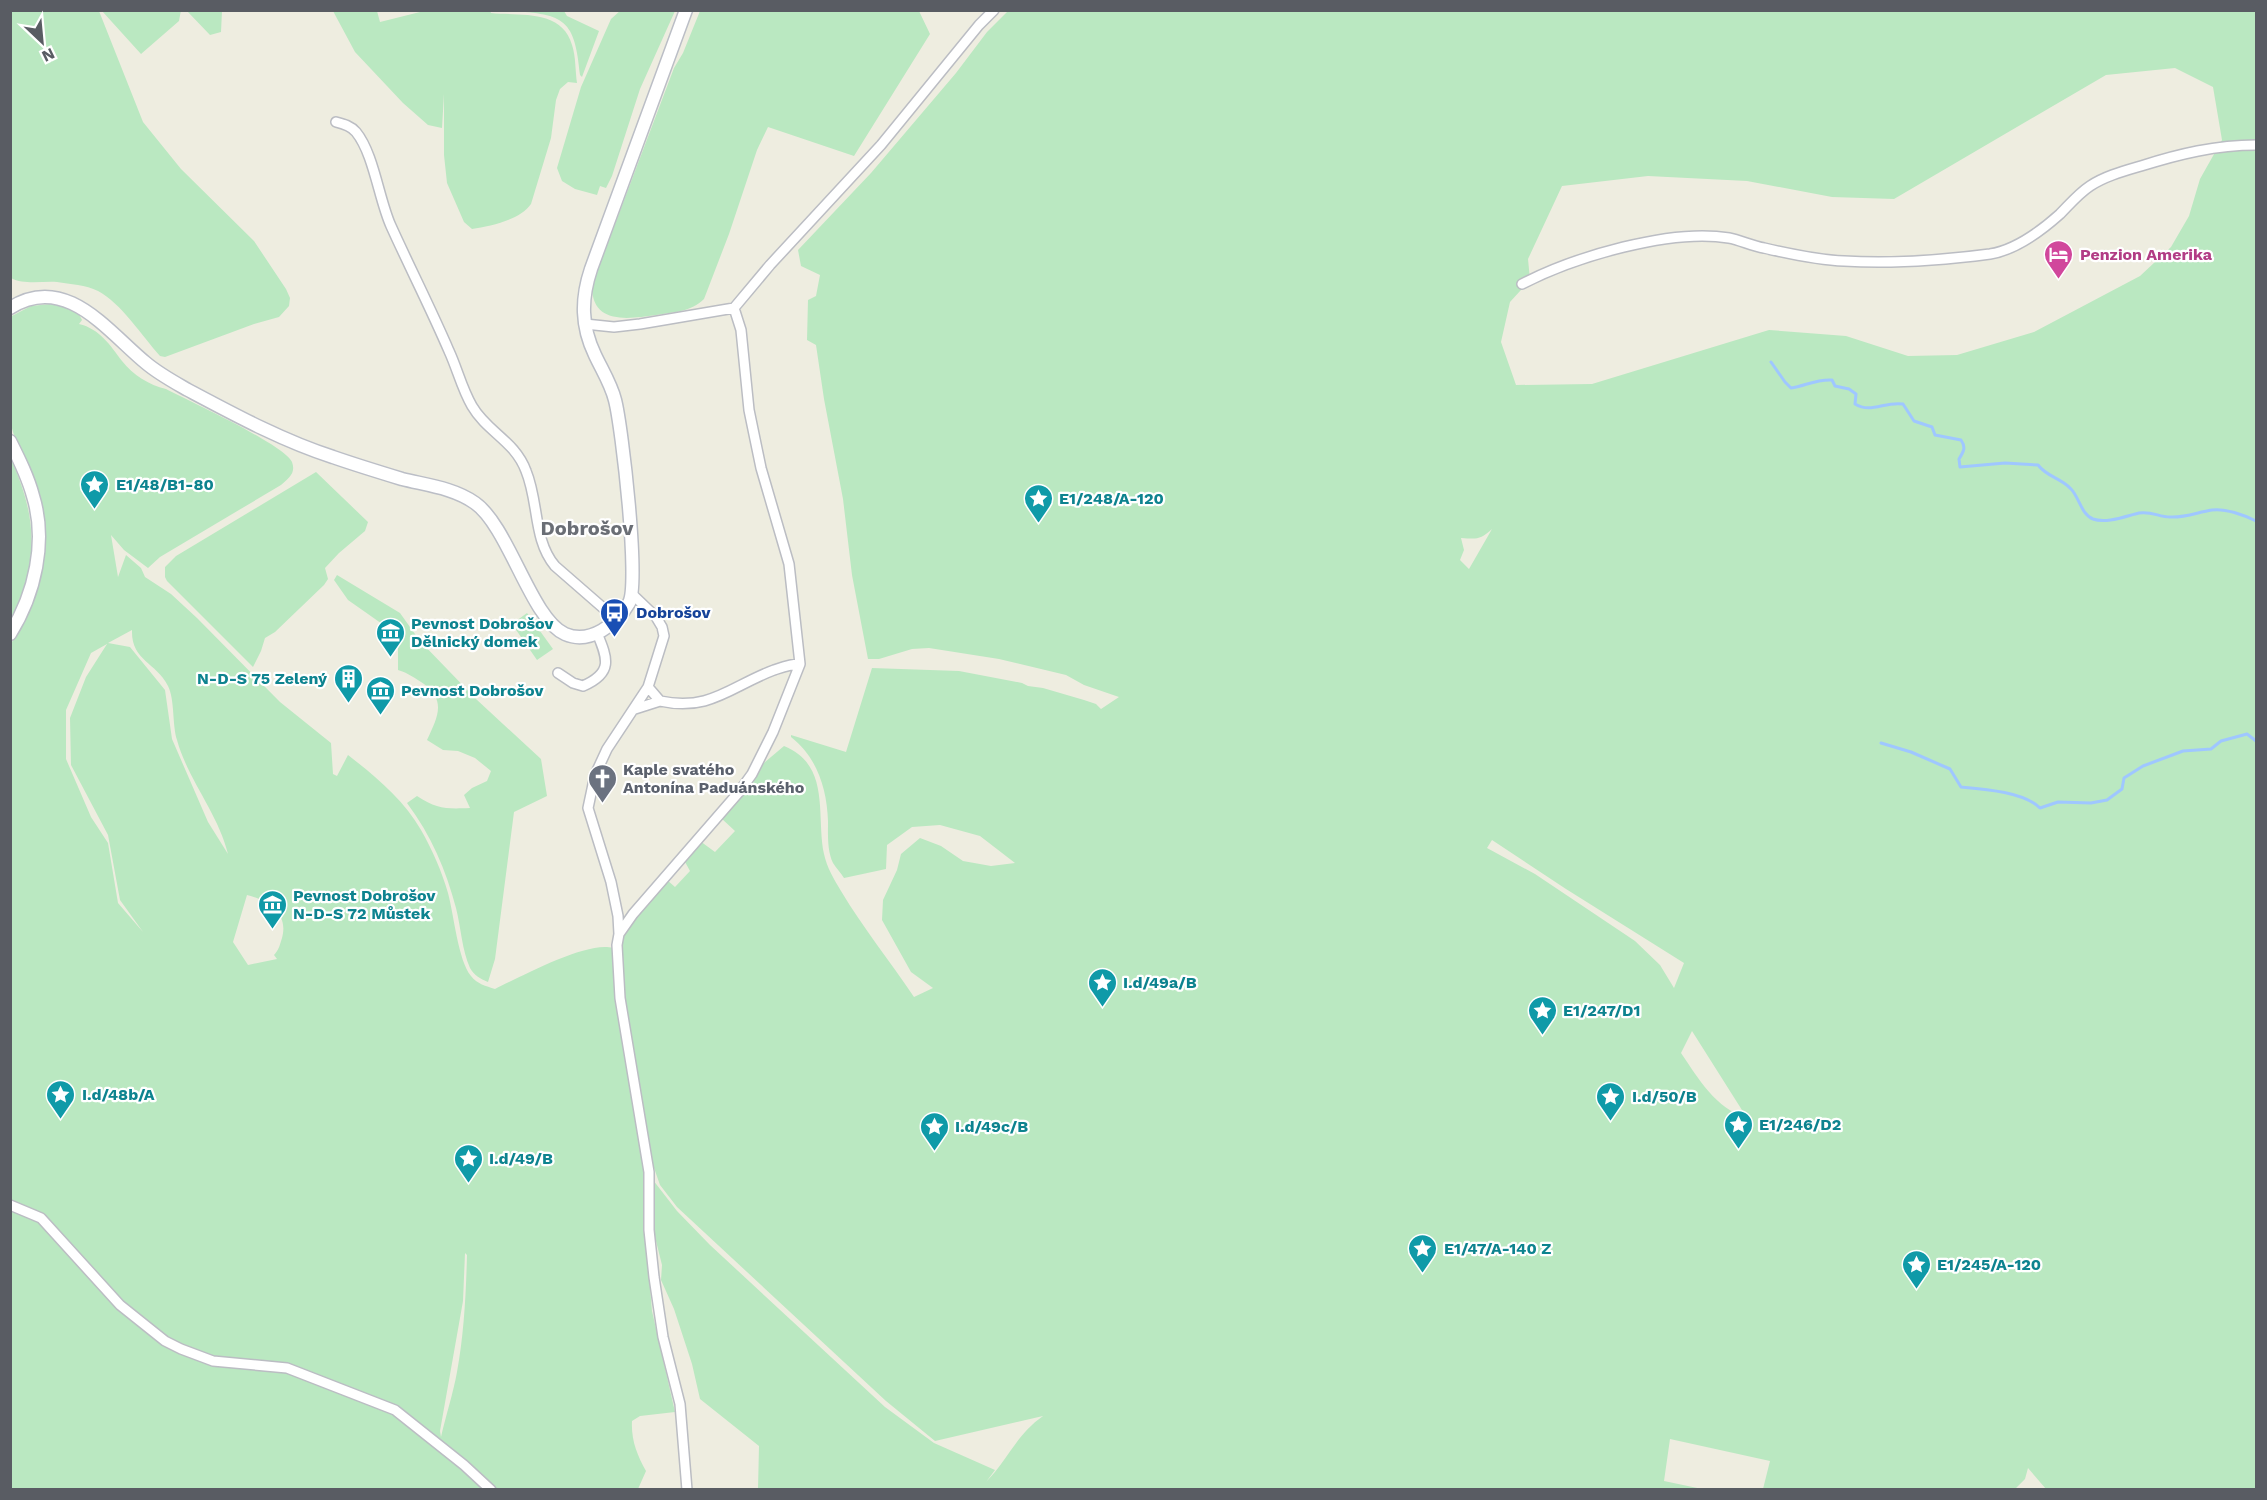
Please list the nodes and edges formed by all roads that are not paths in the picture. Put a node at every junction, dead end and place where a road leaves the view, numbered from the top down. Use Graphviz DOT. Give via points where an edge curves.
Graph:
graph roads {
  1 [pos="686,10"];
  2 [pos="994,10"];
  3 [pos="336,122"];
  4 [pos="2256,145"];
  5 [pos="1522,284"];
  6 [pos="734,308"];
  7 [pos="10,309"];
  8 [pos="585,324"];
  9 [pos="10,441"];
  10 [pos="632,594"];
  11 [pos="617,620"];
  12 [pos="10,633"];
  13 [pos="597,633"];
  14 [pos="801,663"];
  15 [pos="558,673"];
  16 [pos="648,687"];
  17 [pos="660,701"];
  18 [pos="634,709"];
  19 [pos="619,934"];
  20 [pos="10,1205"];
  21 [pos="491,1490"];
  22 [pos="687,1490"];
  1 -- 8 [label="street" via="586,284"];
  2 -- 6 [label="street" via="881,145"];
  3 -- 11 [label="street" via="351,128 361,140 391,225 468,400 481,421 518,454 527,473 546,556"];
  4 -- 5 [label="street" via="2202,149 2106,178 2090,186 2037,232 2017,245 1991,254 1844,261 1783,252 1729,238 1672,237 1587,258"];
  6 -- 8 [label="street" via="614,327"];
  6 -- 14 [label="street" via="741,330 748,410 789,564"];
  7 -- 13 [label="street" via="40,298 75,303 154,370 239,416 332,457 452,492 477,504 498,531 555,627 570,636"];
  8 -- 10 [label="street" via="612,390 619,419 634,568"];
  9 -- 12 [label="street" via="34,497 38,518 38,555 29,596"];
  10 -- 11 [label="street"];
  10 -- 16 [label="street" via="662,627 663,636"];
  11 -- 13 [label="street"];
  13 -- 15 [label="street" via="606,658 599,677 583,686"];
  14 -- 17 [label="street" via="760,675 703,702 689,705"];
  14 -- 19 [label="street" via="752,774"];
  16 -- 17 [label="street"];
  16 -- 18 [label="street"];
  17 -- 18 [label="street"];
  18 -- 19 [label="street" via="595,774 588,807 611,882"];
  19 -- 22 [label="street" via="620,998 649,1172 650,1241 657,1300 680,1404"];
  20 -- 21 [label="street" via="41,1218 120,1305 165,1341 213,1361 287,1368 395,1410"];
}
